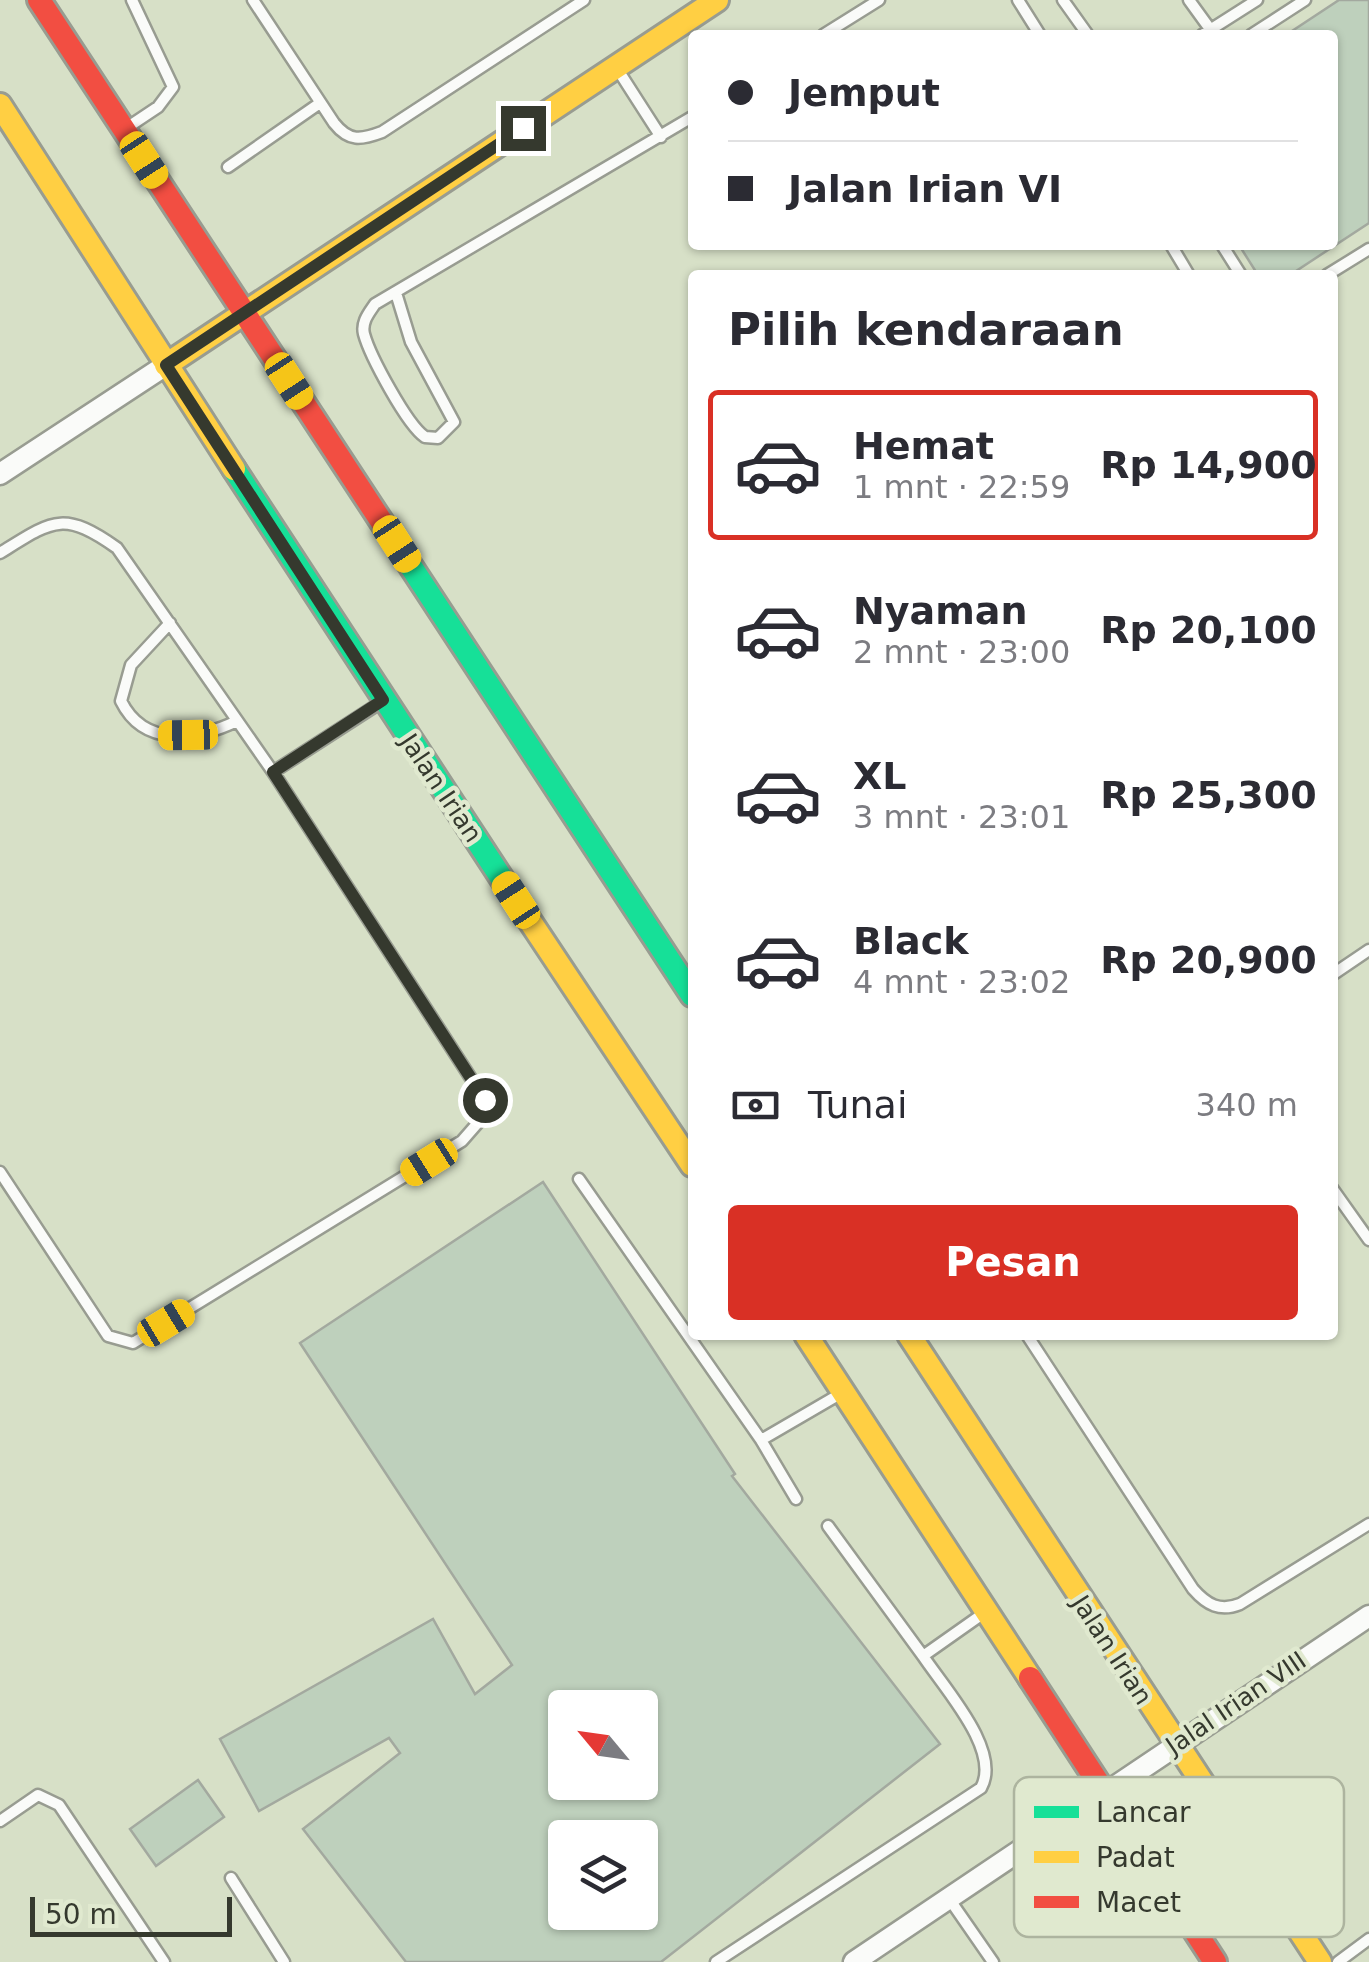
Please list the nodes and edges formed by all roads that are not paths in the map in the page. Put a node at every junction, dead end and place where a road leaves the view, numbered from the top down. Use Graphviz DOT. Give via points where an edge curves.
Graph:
graph roads {
  1 [pos="39,0"];
  2 [pos="132,0"];
  3 [pos="253,0"];
  4 [pos="584,0"];
  5 [pos="717,0"];
  6 [pos="879,0"];
  7 [pos="1018,0"];
  8 [pos="1063,0"];
  9 [pos="1189,0"];
  10 [pos="1257,0"];
  11 [pos="1305,0"];
  12 [pos="831,30"];
  13 [pos="1037,30"];
  14 [pos="1084,30"];
  15 [pos="1205,30"];
  16 [pos="1209,30"];
  17 [pos="1259,30"];
  18 [pos="615,66"];
  19 [pos="320,103"];
  20 [pos="0,105"];
  21 [pos="688,119"];
  22 [pos="124,130"];
  23 [pos="661,136"];
  24 [pos="228,167"];
  25 [pos="1369,249"];
  26 [pos="1334,270"];
  27 [pos="396,292"];
  28 [pos="246,315"];
  29 [pos="166,365"];
  30 [pos="0,474"];
  31 [pos="0,553"];
  32 [pos="170,624"];
  33 [pos="383,700"];
  34 [pos="238,721"];
  35 [pos="273,772"];
  36 [pos="1369,950"];
  37 [pos="1338,971"];
  38 [pos="688,989"];
  39 [pos="688,1159"];
  40 [pos="0,1172"];
  41 [pos="580,1180"];
  42 [pos="1338,1196"];
  43 [pos="1369,1240"];
  44 [pos="688,1335"];
  45 [pos="691,1340"];
  46 [pos="809,1340"];
  47 [pos="914,1340"];
  48 [pos="1030,1340"];
  49 [pos="844,1392"];
  50 [pos="761,1440"];
  51 [pos="796,1500"];
  52 [pos="1369,1524"];
  53 [pos="828,1526"];
  54 [pos="987,1611"];
  55 [pos="1369,1616"];
  56 [pos="924,1656"];
  57 [pos="1173,1745"];
  58 [pos="1095,1777"];
  59 [pos="1128,1777"];
  60 [pos="1195,1777"];
  61 [pos="0,1821"];
  62 [pos="1014,1856"];
  63 [pos="230,1878"];
  64 [pos="950,1900"];
  65 [pos="1198,1937"];
  66 [pos="1303,1937"];
  67 [pos="1369,1939"];
  68 [pos="164,1962"];
  69 [pos="284,1962"];
  70 [pos="716,1962"];
  71 [pos="854,1962"];
  72 [pos="993,1962"];
  73 [pos="1214,1962"];
  74 [pos="1320,1962"];
  75 [pos="1338,1962"];
  1 -- 22 [label="street"];
  2 -- 22 [label="lane" via="173,88"];
  3 -- 19 [label="lane"];
  4 -- 19 [label="lane" via="382,132 363,139 342,133"];
  5 -- 18 [label="street"];
  6 -- 12 [label="lane"];
  7 -- 13 [label="lane"];
  8 -- 14 [label="lane"];
  9 -- 15 [label="lane"];
  10 -- 16 [label="lane"];
  11 -- 17 [label="lane"];
  18 -- 23 [label="lane"];
  18 -- 28 [label="street"];
  19 -- 24 [label="lane"];
  20 -- 29 [label="street, Jalan Irian"];
  21 -- 23 [label="lane"];
  22 -- 28 [label="street"];
  23 -- 27 [label="lane"];
  25 -- 26 [label="lane"];
  27 -- 27 [label="lane" via="411,342 451,408 454,422 438,438 425,438 410,424 364,333 375,304"];
  28 -- 29 [label="street"];
  28 -- 38 [label="street"];
  29 -- 30 [label="street"];
  29 -- 33 [label="street, Jalan Irian"];
  31 -- 32 [label="lane" via="49,522 88,527 117,548"];
  32 -- 34 [label="lane"];
  32 -- 34 [label="lane" via="131,664 121,701 127,712 155,734 212,733"];
  33 -- 35 [label="lane"];
  33 -- 39 [label="street, Jalan Irian"];
  34 -- 35 [label="lane"];
  35 -- 40 [label="lane" via="485,1100 478,1126 133,1343 108,1336"];
  36 -- 37 [label="lane"];
  41 -- 44 [label="lane"];
  42 -- 43 [label="lane"];
  45 -- 50 [label="lane"];
  46 -- 49 [label="street"];
  47 -- 57 [label="street, Jalan Irian"];
  48 -- 52 [label="lane" via="1208,1604 1240,1604"];
  49 -- 50 [label="lane"];
  49 -- 54 [label="street"];
  50 -- 51 [label="lane"];
  53 -- 56 [label="lane"];
  54 -- 56 [label="lane"];
  54 -- 58 [label="street"];
  55 -- 57 [label="street, Jalal Irian VIII"];
  56 -- 70 [label="lane" via="985,1751 981,1788"];
  57 -- 59 [label="street, Jalal Irian VIII"];
  57 -- 60 [label="street, Jalan Irian"];
  61 -- 68 [label="lane" via="38,1795 60,1805"];
  62 -- 64 [label="street, Jalal Irian VIII"];
  63 -- 69 [label="lane"];
  64 -- 71 [label="street, Jalal Irian VIII"];
  64 -- 72 [label="lane"];
  65 -- 73 [label="street"];
  66 -- 74 [label="street, Jalan Irian"];
  67 -- 75 [label="lane"];
}
